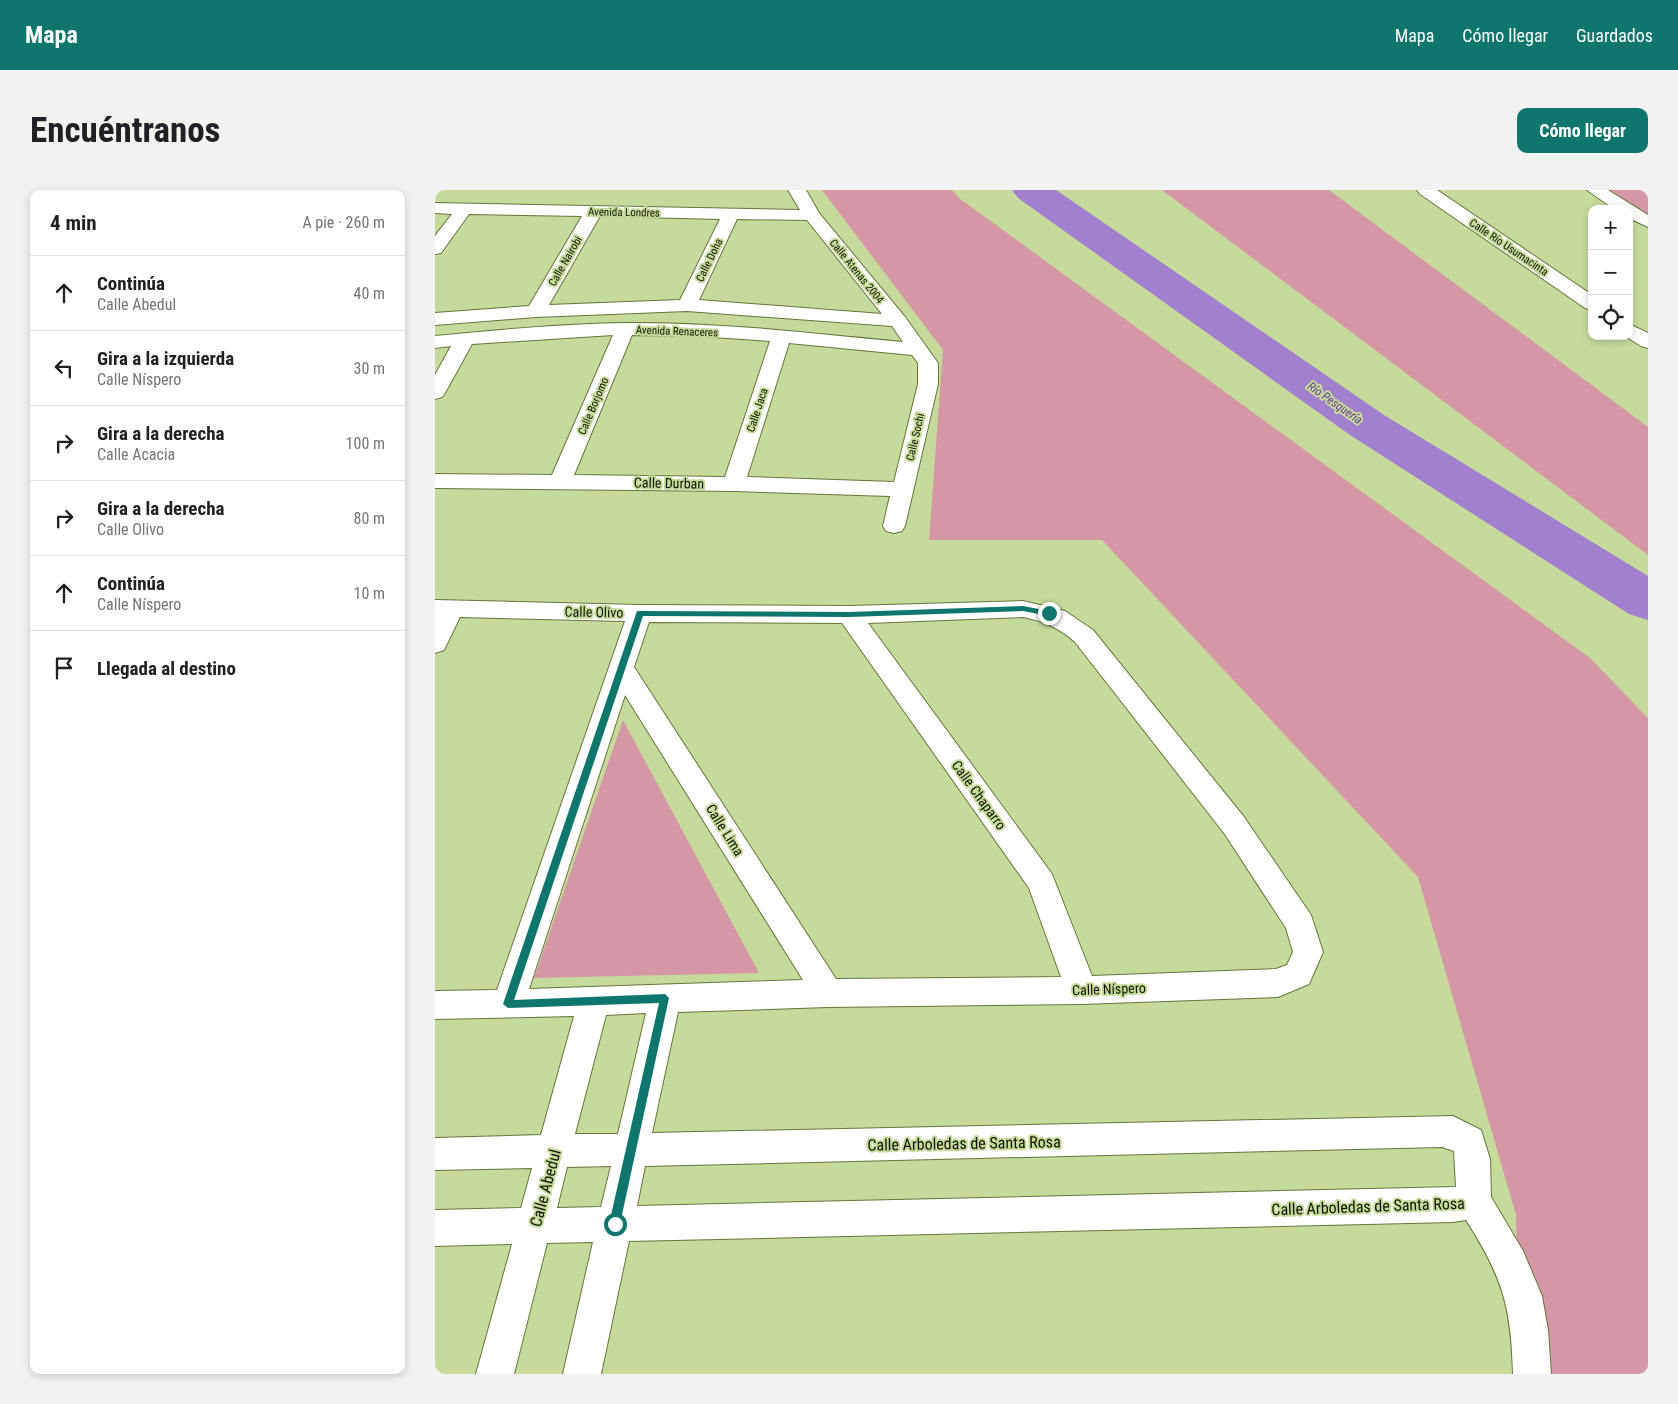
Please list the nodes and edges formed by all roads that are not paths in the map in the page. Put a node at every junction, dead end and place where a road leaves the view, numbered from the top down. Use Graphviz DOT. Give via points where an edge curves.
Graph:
graph roads {
  1 [pos="797,190"];
  2 [pos="1426,190"];
  3 [pos="1596,190"];
  4 [pos="1620,205"];
  5 [pos="435,208"];
  6 [pos="464,209"];
  7 [pos="594,212"];
  8 [pos="1633,213"];
  9 [pos="730,215"];
  10 [pos="812,215"];
  11 [pos="1648,222"];
  12 [pos="435,249"];
  13 [pos="1588,301"];
  14 [pos="687,305"];
  15 [pos="537,312"];
  16 [pos="435,319"];
  17 [pos="898,321"];
  18 [pos="625,329"];
  19 [pos="1633,333"];
  20 [pos="781,336"];
  21 [pos="465,339"];
  22 [pos="435,342"];
  23 [pos="1648,342"];
  24 [pos="919,350"];
  25 [pos="435,393"];
  26 [pos="435,481"];
  27 [pos="560,482"];
  28 [pos="734,484"];
  29 [pos="903,489"];
  30 [pos="894,526"];
  31 [pos="444,608"];
  32 [pos="1023,609"];
  33 [pos="640,613"];
  34 [pos="849,615"];
  35 [pos="435,644"];
  36 [pos="621,667"];
  37 [pos="1082,990"];
  38 [pos="828,992"];
  39 [pos="665,998"];
  40 [pos="594,1000"];
  41 [pos="508,1004"];
  42 [pos="435,1005"];
  43 [pos="630,1150"];
  44 [pos="555,1152"];
  45 [pos="435,1154"];
  46 [pos="1474,1202"];
  47 [pos="615,1224"];
  48 [pos="535,1226"];
  49 [pos="435,1228"];
  50 [pos="495,1374"];
  51 [pos="581,1374"];
  52 [pos="1532,1374"];
  1 -- 10 [label="street, Calle Atenas 2004"];
  2 -- 13 [label="street, Calle Río Usumacinta"];
  3 -- 4 [label="street"];
  5 -- 6 [label="street, Avenida Londres"];
  6 -- 7 [label="street, Avenida Londres"];
  6 -- 12 [label="street"];
  7 -- 9 [label="street, Avenida Londres"];
  7 -- 15 [label="street, Calle Nairobi"];
  8 -- 11 [label="street"];
  9 -- 10 [label="street, Avenida Londres"];
  9 -- 14 [label="street, Calle Doha"];
  10 -- 17 [label="street, Calle Atenas 2004"];
  14 -- 15 [label="street, Avenida Renaceres"];
  14 -- 17 [label="street, Avenida Renaceres"];
  15 -- 16 [label="street, Avenida Renaceres"];
  17 -- 24 [label="street, Calle Atenas 2004"];
  18 -- 20 [label="street, Avenida Renaceres"];
  18 -- 21 [label="street, Avenida Renaceres"];
  18 -- 27 [label="street, Calle Borjomo"];
  19 -- 23 [label="street"];
  20 -- 24 [label="street, Avenida Renaceres"];
  20 -- 28 [label="street, Calle Jaca"];
  21 -- 22 [label="street, Avenida Renaceres"];
  21 -- 25 [label="street"];
  24 -- 29 [label="street, Calle Sochi" via="928,363 928,384"];
  26 -- 27 [label="street, Calle Durban"];
  27 -- 28 [label="street, Calle Durban"];
  28 -- 29 [label="street, Calle Durban"];
  29 -- 30 [label="street, Calle Sochi"];
  31 -- 33 [label="street, Calle Olivo"];
  31 -- 35 [label="street"];
  32 -- 34 [label="street, Calle Olivo"];
  32 -- 37 [label="street, Calle Níspero" via="1055,616 1084,636 1234,825 1300,924 1308,952 1298,974 1278,983"];
  33 -- 34 [label="street, Calle Olivo"];
  33 -- 36 [label="street"];
  34 -- 37 [label="street, Calle Chaparro" via="1042,883"];
  36 -- 38 [label="street, Calle Lima"];
  36 -- 41 [label="street"];
  37 -- 38 [label="street, Calle Níspero"];
  38 -- 39 [label="street, Calle Níspero"];
  39 -- 40 [label="street, Calle Níspero"];
  39 -- 43 [label="street"];
  40 -- 41 [label="street, Calle Níspero"];
  40 -- 44 [label="street, Calle Abedul"];
  41 -- 42 [label="street, Calle Níspero"];
  43 -- 44 [label="street, Calle Arboledas de Santa Rosa"];
  43 -- 46 [label="street, Calle Arboledas de Santa Rosa" via="1443,1131 1453,1132 1469,1141"];
  43 -- 47 [label="street"];
  44 -- 45 [label="street, Calle Arboledas de Santa Rosa"];
  44 -- 48 [label="street, Calle Abedul"];
  46 -- 47 [label="street, Calle Arboledas de Santa Rosa"];
  46 -- 52 [label="street" via="1501,1242 1521,1288 1531,1339"];
  47 -- 48 [label="street, Calle Arboledas de Santa Rosa"];
  47 -- 51 [label="street"];
  48 -- 49 [label="street, Calle Arboledas de Santa Rosa"];
  48 -- 50 [label="street, Calle Abedul"];
}
